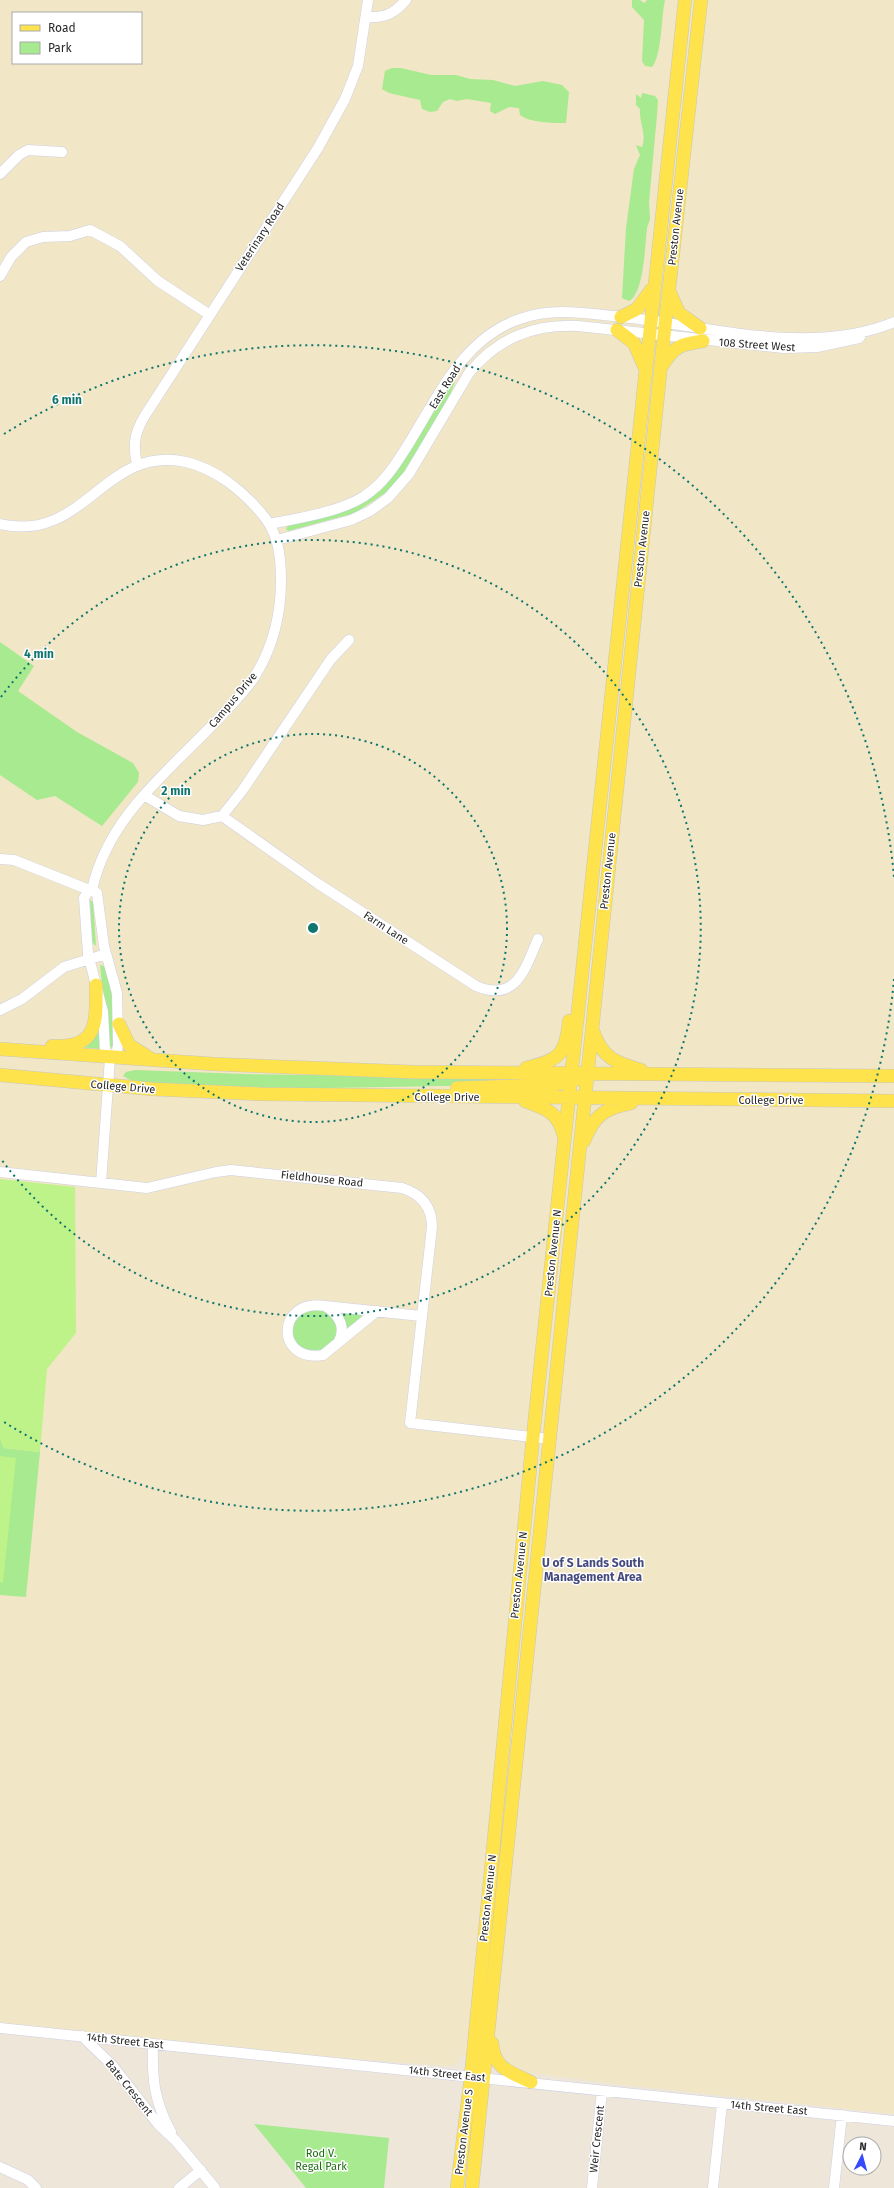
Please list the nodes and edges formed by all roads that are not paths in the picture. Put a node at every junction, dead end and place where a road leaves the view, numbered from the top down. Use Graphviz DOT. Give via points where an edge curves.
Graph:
graph roads {
  1 [pos="368,0"];
  2 [pos="406,0"];
  3 [pos="685,0"];
  4 [pos="701,0"];
  5 [pos="366,17"];
  6 [pos="62,152"];
  7 [pos="0,174"];
  8 [pos="0,276"];
  9 [pos="654,284"];
  10 [pos="669,290"];
  11 [pos="210,315"];
  12 [pos="621,316"];
  13 [pos="894,322"];
  14 [pos="650,327"];
  15 [pos="665,329"];
  16 [pos="617,330"];
  17 [pos="702,334"];
  18 [pos="645,369"];
  19 [pos="660,370"];
  20 [pos="137,465"];
  21 [pos="0,524"];
  22 [pos="270,524"];
  23 [pos="276,540"];
  24 [pos="349,640"];
  25 [pos="144,795"];
  26 [pos="222,816"];
  27 [pos="0,859"];
  28 [pos="92,890"];
  29 [pos="589,908"];
  30 [pos="538,939"];
  31 [pos="106,954"];
  32 [pos="89,958"];
  33 [pos="96,985"];
  34 [pos="0,1010"];
  35 [pos="119,1024"];
  36 [pos="592,1027"];
  37 [pos="4,1049"];
  38 [pos="110,1058"];
  39 [pos="154,1061"];
  40 [pos="503,1072"];
  41 [pos="657,1074"];
  42 [pos="0,1075"];
  43 [pos="723,1075"];
  44 [pos="894,1076"];
  45 [pos="572,1078"];
  46 [pos="108,1086"];
  47 [pos="586,1086"];
  48 [pos="261,1094"];
  49 [pos="512,1097"];
  50 [pos="570,1098"];
  51 [pos="653,1100"];
  52 [pos="894,1101"];
  53 [pos="565,1142"];
  54 [pos="578,1153"];
  55 [pos="0,1172"];
  56 [pos="101,1183"];
  57 [pos="325,1306"];
  58 [pos="377,1311"];
  59 [pos="421,1316"];
  60 [pos="337,1345"];
  61 [pos="532,1437"];
  62 [pos="549,1439"];
  63 [pos="492,1997"];
  64 [pos="0,2028"];
  65 [pos="82,2036"];
  66 [pos="153,2044"];
  67 [pos="477,2078"];
  68 [pos="531,2082"];
  69 [pos="602,2091"];
  70 [pos="722,2104"];
  71 [pos="842,2115"];
  72 [pos="894,2121"];
  73 [pos="176,2141"];
  74 [pos="0,2167"];
  75 [pos="201,2170"];
  76 [pos="36,2188"];
  77 [pos="179,2188"];
  78 [pos="215,2188"];
  79 [pos="457,2188"];
  80 [pos="472,2188"];
  81 [pos="592,2188"];
  82 [pos="713,2188"];
  83 [pos="834,2188"];
  1 -- 5 [label="street, Veterinary Road"];
  2 -- 5 [label="street" via="390,15 381,18"];
  3 -- 9 [label="main road, Preston Avenue"];
  4 -- 10 [label="main road, Preston Avenue"];
  5 -- 11 [label="street, Veterinary Road" via="358,66 345,99 318,148"];
  6 -- 7 [label="street" via="28,150 19,155"];
  8 -- 11 [label="street" via="18,248 26,242 35,238 62,237 90,230 120,246 158,281"];
  9 -- 12 [label="main road" via="641,305 629,314"];
  9 -- 14 [label="main road, Preston Avenue"];
  10 -- 15 [label="main road, Preston Avenue"];
  10 -- 17 [label="main road" via="679,313"];
  11 -- 20 [label="street, Veterinary Road" via="137,429 134,447"];
  12 -- 14 [label="street, East Road"];
  12 -- 22 [label="street, East Road" via="560,311 522,318 497,329 462,360 390,473 372,490 352,503"];
  13 -- 17 [label="street, 108 Street West" via="849,341 800,348 770,347"];
  14 -- 15 [label="street, 108 Street West"];
  14 -- 16 [label="street, East Road"];
  14 -- 18 [label="main road, Preston Avenue"];
  15 -- 17 [label="street, 108 Street West"];
  15 -- 19 [label="main road, Preston Avenue"];
  16 -- 18 [label="main road" via="634,343"];
  16 -- 23 [label="street, East Road" via="551,326 521,334 498,345 469,373 409,474 388,498 351,520"];
  17 -- 19 [label="main road" via="676,347"];
  18 -- 29 [label="main road, Preston Avenue"];
  19 -- 36 [label="main road, Preston Avenue"];
  20 -- 21 [label="street, Campus Drive" via="123,471 72,511 54,521 24,527"];
  20 -- 22 [label="street, Campus Drive" via="161,460 181,461 198,466 243,493"];
  22 -- 23 [label="street, Campus Drive"];
  23 -- 25 [label="street, Campus Drive" via="281,564 280,599 274,635 263,662 242,693"];
  24 -- 26 [label="street" via="330,659 242,791"];
  25 -- 26 [label="street" via="178,816 203,820"];
  25 -- 28 [label="street, Campus Drive" via="114,834"];
  26 -- 30 [label="street, Farm Lane" via="317,883 485,990 503,990 517,982"];
  27 -- 28 [label="street" via="14,860"];
  28 -- 31 [label="street, Campus Drive" via="99,898"];
  28 -- 32 [label="street, Campus Drive" via="84,898"];
  29 -- 40 [label="main road" via="574,974 568,1033 564,1047 559,1056 549,1062"];
  29 -- 45 [label="main road, Preston Avenue"];
  31 -- 32 [label="street"];
  31 -- 35 [label="street, Campus Drive" via="116,984"];
  32 -- 33 [label="street, Campus Drive"];
  32 -- 34 [label="street" via="64,967 22,999"];
  33 -- 37 [label="main road" via="96,1023 80,1043 65,1047 36,1045"];
  33 -- 38 [label="street, Campus Drive" via="103,1012 105,1050"];
  35 -- 38 [label="street, Campus Drive" via="117,1051"];
  35 -- 39 [label="main road" via="133,1049"];
  36 -- 41 [label="main road" via="598,1045 605,1054 624,1065"];
  36 -- 47 [label="main road, Preston Avenue"];
  37 -- 38 [label="main road"];
  38 -- 39 [label="main road"];
  38 -- 46 [label="street, Campus Drive"];
  39 -- 40 [label="main road" via="414,1072"];
  40 -- 45 [label="main road"];
  41 -- 43 [label="main road, College Drive"];
  41 -- 47 [label="main road, College Drive"];
  42 -- 46 [label="main road, College Drive"];
  43 -- 44 [label="main road, College Drive"];
  43 -- 47 [label="main road" via="657,1081 596,1082"];
  45 -- 47 [label="main road"];
  45 -- 48 [label="main road" via="554,1085 285,1091"];
  45 -- 50 [label="main road, Preston Avenue N"];
  46 -- 48 [label="main road, College Drive"];
  46 -- 56 [label="street, Campus Drive"];
  47 -- 50 [label="main road, College Drive"];
  47 -- 51 [label="main road, College Drive"];
  47 -- 54 [label="main road, Preston Avenue N"];
  48 -- 49 [label="main road, College Drive"];
  49 -- 50 [label="main road, College Drive"];
  49 -- 53 [label="main road" via="545,1108 554,1114 562,1127"];
  50 -- 53 [label="main road, Preston Avenue N"];
  51 -- 52 [label="main road, College Drive"];
  51 -- 54 [label="main road" via="619,1106 604,1112 589,1128"];
  53 -- 61 [label="main road, Preston Avenue N"];
  54 -- 62 [label="main road, Preston Avenue N"];
  55 -- 56 [label="street, Fieldhouse Road"];
  56 -- 59 [label="street, Fieldhouse Road" via="154,1187 231,1170 409,1190 425,1202 432,1220"];
  57 -- 58 [label="street"];
  57 -- 60 [label="street" via="336,1314 342,1325"];
  57 -- 60 [label="street" via="307,1305 294,1313 288,1325 289,1339 294,1349 306,1356 323,1355"];
  58 -- 59 [label="street"];
  58 -- 60 [label="street"];
  59 -- 61 [label="street, Fieldhouse Road" via="410,1423"];
  61 -- 62 [label="street, Fieldhouse Road"];
  61 -- 67 [label="main road, Preston Avenue N"];
  62 -- 63 [label="main road, Preston Avenue N"];
  63 -- 67 [label="main road, Preston Avenue N"];
  63 -- 68 [label="main road" via="493,2053 496,2062 504,2069"];
  64 -- 65 [label="street, 14th Street East"];
  65 -- 66 [label="street, 14th Street East"];
  65 -- 73 [label="street, Bate Crescent" via="112,2065 158,2124"];
  66 -- 67 [label="street, 14th Street East"];
  66 -- 73 [label="street, Bate Crescent" via="152,2071 155,2094 162,2116"];
  67 -- 68 [label="street, 14th Street East"];
  67 -- 79 [label="main road, Preston Avenue S"];
  67 -- 80 [label="main road, Preston Avenue S"];
  68 -- 69 [label="street, 14th Street East"];
  69 -- 70 [label="street, 14th Street East"];
  69 -- 81 [label="street, Weir Crescent"];
  70 -- 71 [label="street, 14th Street East"];
  70 -- 82 [label="street"];
  71 -- 72 [label="street, 14th Street East"];
  71 -- 83 [label="street"];
  73 -- 75 [label="street, Bate Crescent"];
  74 -- 76 [label="street" via="28,2180"];
  75 -- 77 [label="street"];
  75 -- 78 [label="street, Bate Crescent"];
}
